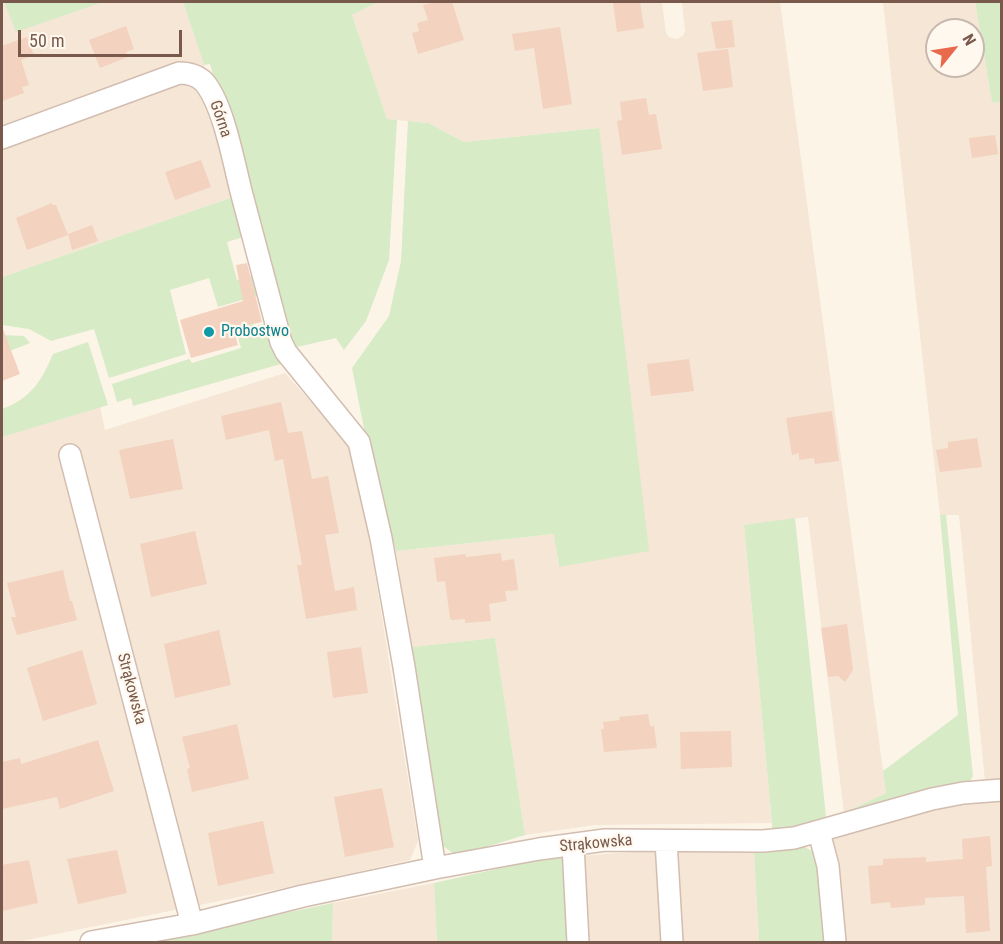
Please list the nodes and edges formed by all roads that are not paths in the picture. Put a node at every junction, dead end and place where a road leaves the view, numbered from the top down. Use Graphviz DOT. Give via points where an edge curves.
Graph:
graph roads {
  1 [pos="2,138"];
  2 [pos="70,455"];
  3 [pos="1002,790"];
  4 [pos="819,832"];
  5 [pos="666,841"];
  6 [pos="573,845"];
  7 [pos="435,867"];
  8 [pos="192,924"];
  9 [pos="91,942"];
  10 [pos="578,942"];
  11 [pos="672,942"];
  12 [pos="835,942"];
  1 -- 7 [label="street, Górna" via="174,75 186,73 199,78 208,89 218,109 281,342 359,442 402,655"];
  2 -- 8 [label="street, Strąkowska"];
  3 -- 4 [label="street, Strąkowska" via="932,799"];
  4 -- 5 [label="street, Strąkowska" via="763,841"];
  4 -- 12 [label="street" via="828,867"];
  5 -- 6 [label="street, Strąkowska" via="605,840"];
  5 -- 11 [label="street"];
  6 -- 7 [label="street, Strąkowska"];
  6 -- 10 [label="street"];
  7 -- 8 [label="street, Strąkowska"];
  8 -- 9 [label="street, Strąkowska"];
}
